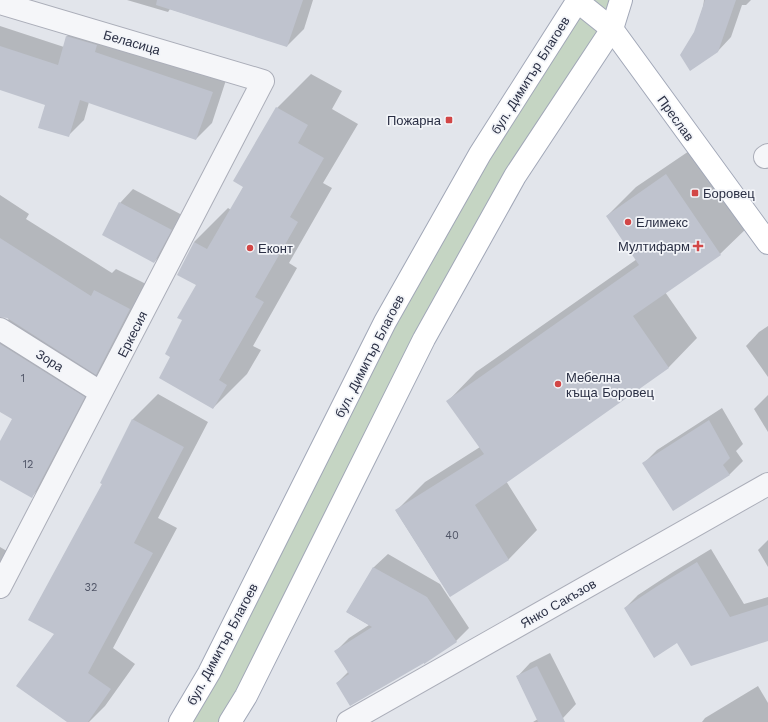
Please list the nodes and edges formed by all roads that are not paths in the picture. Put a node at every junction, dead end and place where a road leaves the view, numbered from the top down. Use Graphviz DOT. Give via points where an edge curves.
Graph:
graph roads {
  1 [pos="577,0"];
  2 [pos="621,0"];
  3 [pos="0,3"];
  4 [pos="612,29"];
  5 [pos="263,80"];
  6 [pos="768,243"];
  7 [pos="0,329"];
  8 [pos="100,392"];
  9 [pos="768,484"];
  10 [pos="0,587"];
  11 [pos="180,722"];
  12 [pos="230,722"];
  13 [pos="348,722"];
  1 -- 4 [label="main road, Преслав"];
  1 -- 11 [label="main road, бул. Димитър Благоев" via="480,154 385,322 209,673"];
  2 -- 4 [label="main road"];
  3 -- 5 [label="street, Беласица"];
  4 -- 6 [label="main road, Преслав"];
  4 -- 12 [label="main road" via="515,176 424,339 246,696"];
  5 -- 8 [label="street, Еркесия"];
  7 -- 8 [label="street, Зора"];
  8 -- 10 [label="street, Еркесия"];
  9 -- 13 [label="street, Янко Сакъзов"];
}
